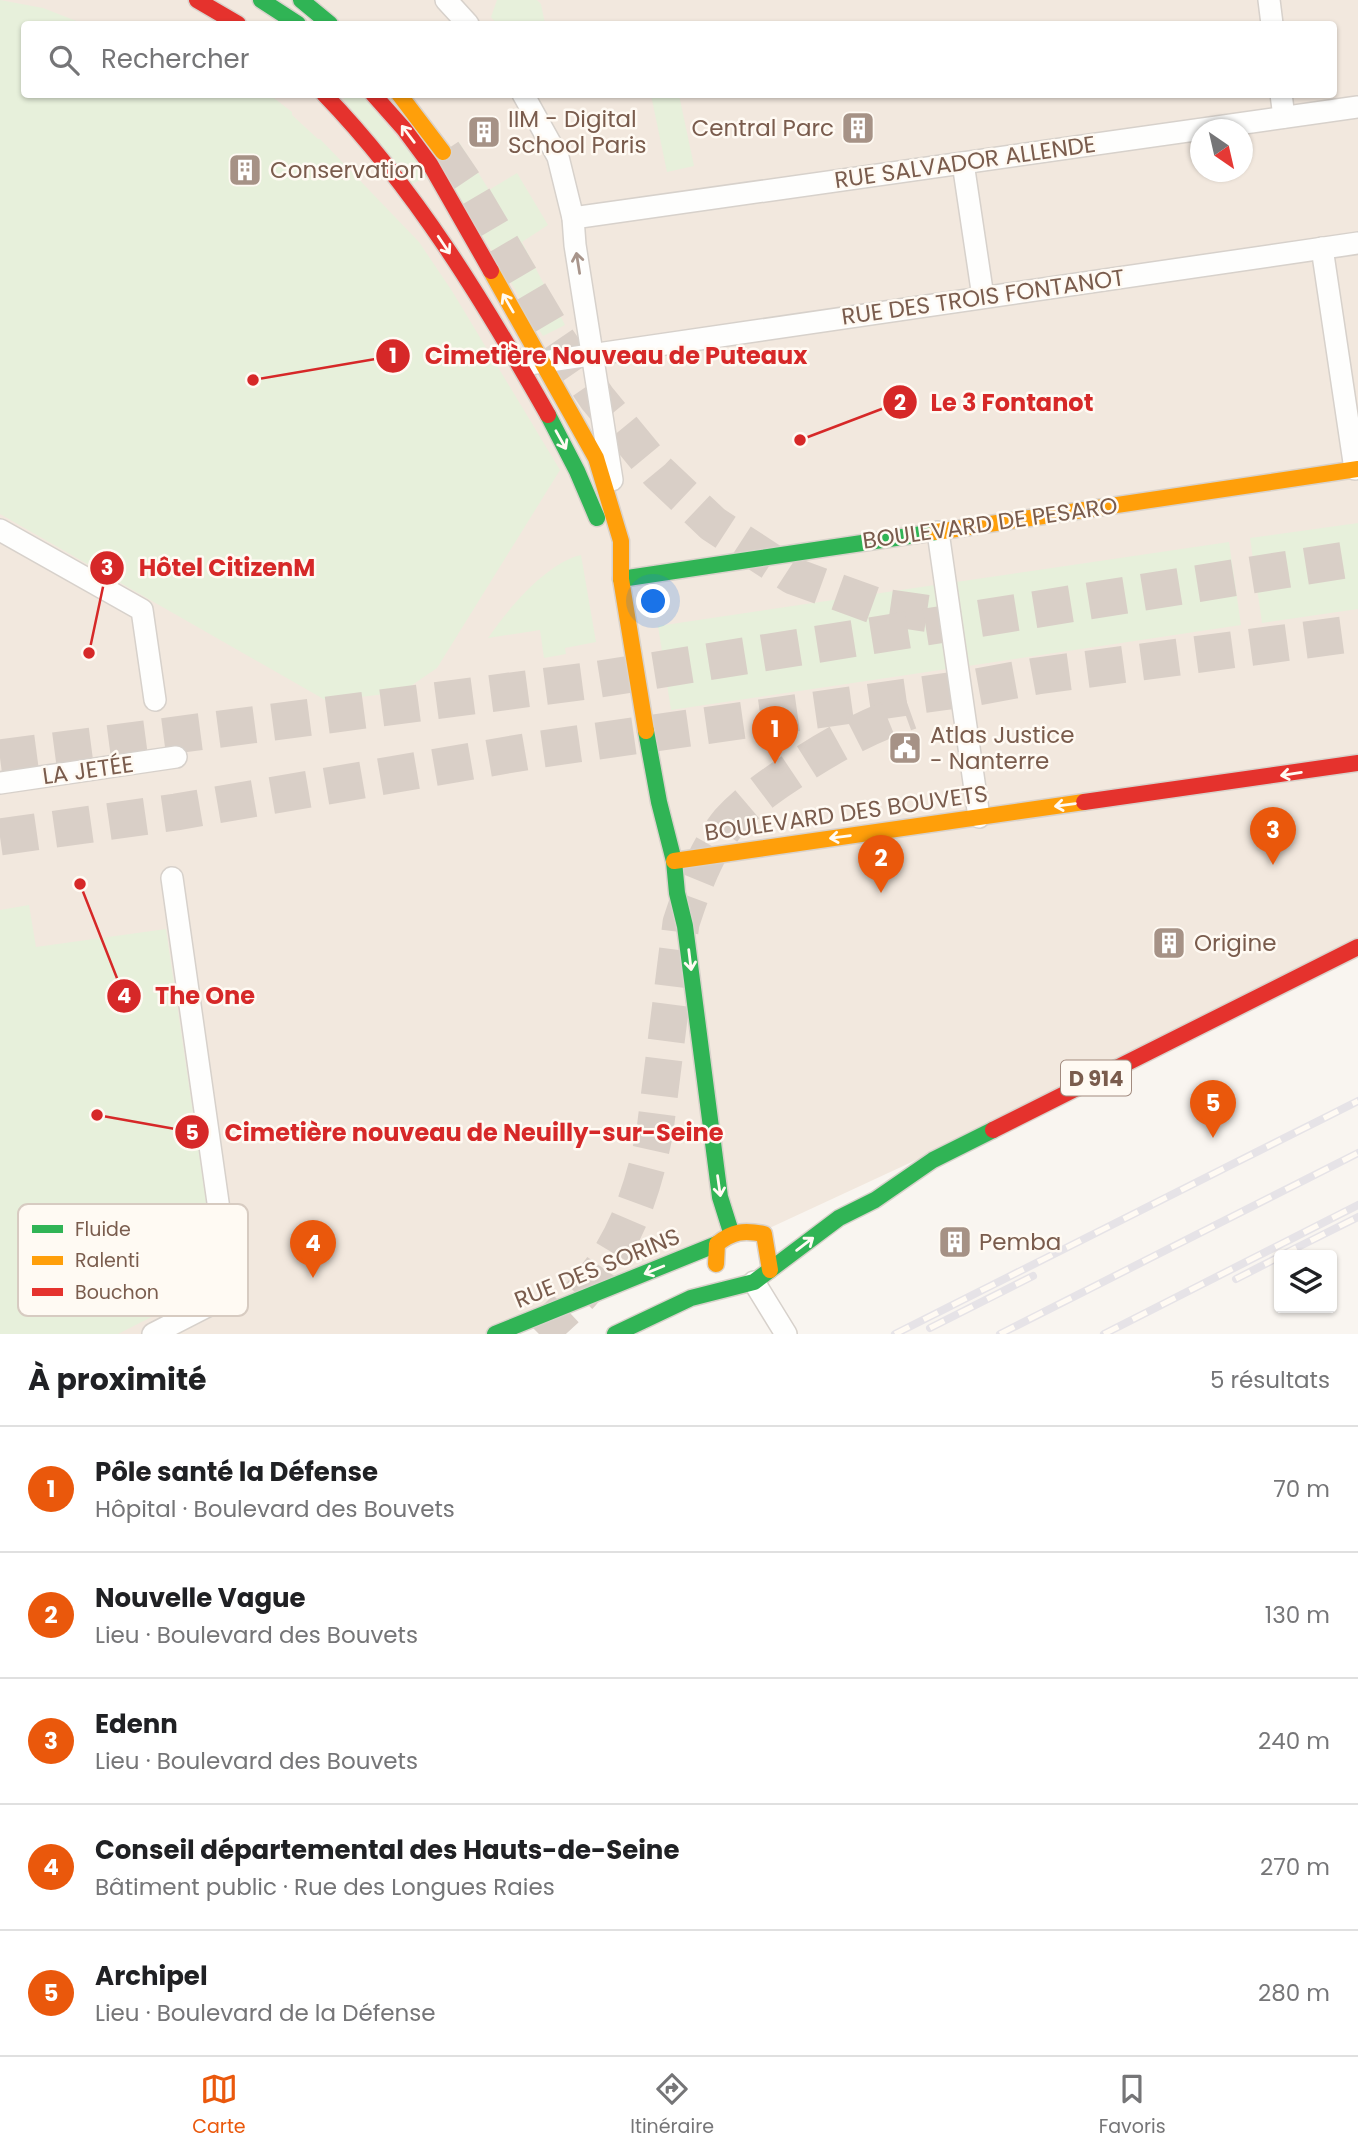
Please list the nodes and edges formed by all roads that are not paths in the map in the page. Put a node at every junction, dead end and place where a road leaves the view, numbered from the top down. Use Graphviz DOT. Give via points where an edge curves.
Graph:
graph roads {
  1 [pos="197,0"];
  2 [pos="261,0"];
  3 [pos="301,0"];
  4 [pos="446,0"];
  5 [pos="1269,0"];
  6 [pos="233,21"];
  7 [pos="293,21"];
  8 [pos="326,21"];
  9 [pos="465,21"];
  10 [pos="1272,21"];
  11 [pos="328,98"];
  12 [pos="377,98"];
  13 [pos="402,98"];
  14 [pos="525,98"];
  15 [pos="1282,98"];
  16 [pos="1358,107"];
  17 [pos="1284,117"];
  18 [pos="443,152"];
  19 [pos="963,163"];
  20 [pos="406,188"];
  21 [pos="457,213"];
  22 [pos="573,218"];
  23 [pos="1358,243"];
  24 [pos="1322,248"];
  25 [pos="983,297"];
  26 [pos="593,355"];
  27 [pos="542,362"];
  28 [pos="519,365"];
  29 [pos="1356,469"];
  30 [pos="0,530"];
  31 [pos="938,532"];
  32 [pos="607,536"];
  33 [pos="621,579"];
  34 [pos="155,700"];
  35 [pos="176,757"];
  36 [pos="1358,764"];
  37 [pos="0,783"];
  38 [pos="979,817"];
  39 [pos="674,862"];
  40 [pos="172,878"];
  41 [pos="1358,947"];
  42 [pos="218,1204"];
  43 [pos="839,1218"];
  44 [pos="803,1226"];
  45 [pos="731,1232"];
  46 [pos="717,1244"];
  47 [pos="762,1276"];
  48 [pos="732,1287"];
  49 [pos="188,1316"];
  50 [pos="153,1334"];
  51 [pos="495,1334"];
  52 [pos="615,1334"];
  53 [pos="786,1334"];
  1 -- 6 [label="main road"];
  2 -- 7 [label="main road"];
  3 -- 8 [label="main road"];
  4 -- 9 [label="street"];
  5 -- 10 [label="street"];
  11 -- 20 [label="main road"];
  21 -- 12 [label="main road, one-way" via="430,164"];
  13 -- 18 [label="main road"];
  14 -- 22 [label="street" via="558,157"];
  15 -- 17 [label="street"];
  16 -- 17 [label="street, RUE SALVADOR ALLENDE"];
  17 -- 19 [label="street, RUE SALVADOR ALLENDE"];
  19 -- 22 [label="street, RUE SALVADOR ALLENDE"];
  19 -- 25 [label="street"];
  20 -- 21 [label="main road"];
  20 -- 28 [label="main road, one-way"];
  27 -- 21 [label="main road, one-way"];
  26 -- 22 [label="street, one-way"];
  23 -- 24 [label="street, RUE DES TROIS FONTANOT"];
  24 -- 25 [label="street, RUE DES TROIS FONTANOT"];
  24 -- 29 [label="street"];
  25 -- 26 [label="street, RUE DES TROIS FONTANOT"];
  26 -- 27 [label="street, RUE DES TROIS FONTANOT"];
  26 -- 32 [label="street"];
  27 -- 28 [label="street, RUE DES TROIS FONTANOT"];
  27 -- 32 [label="main road" via="596,458"];
  28 -- 32 [label="main road, one-way"];
  29 -- 31 [label="main road, BOULEVARD DE PESARO"];
  30 -- 34 [label="street" via="142,610"];
  31 -- 33 [label="main road, BOULEVARD DE PESARO"];
  31 -- 38 [label="street"];
  32 -- 33 [label="main road"];
  32 -- 33 [label="main road" via="621,541"];
  33 -- 39 [label="main road" via="659,802"];
  35 -- 37 [label="street, LA JETÉE"];
  36 -- 38 [label="main road, BOULEVARD DES BOUVETS, one-way"];
  38 -- 39 [label="main road, BOULEVARD DES BOUVETS, one-way"];
  39 -- 45 [label="main road, one-way" via="720,1197"];
  40 -- 42 [label="street"];
  41 -- 43 [label="main road, D 914" via="933,1160 875,1200"];
  43 -- 44 [label="main road, D 914"];
  47 -- 43 [label="main road, D 914, one-way"];
  45 -- 46 [label="main road"];
  45 -- 47 [label="main road" via="769,1234"];
  46 -- 48 [label="main road" via="718,1274"];
  46 -- 51 [label="main road, RUE DES SORINS, one-way"];
  47 -- 48 [label="main road"];
  47 -- 53 [label="street"];
  48 -- 52 [label="main road" via="691,1298"];
  49 -- 50 [label="street"];
}
